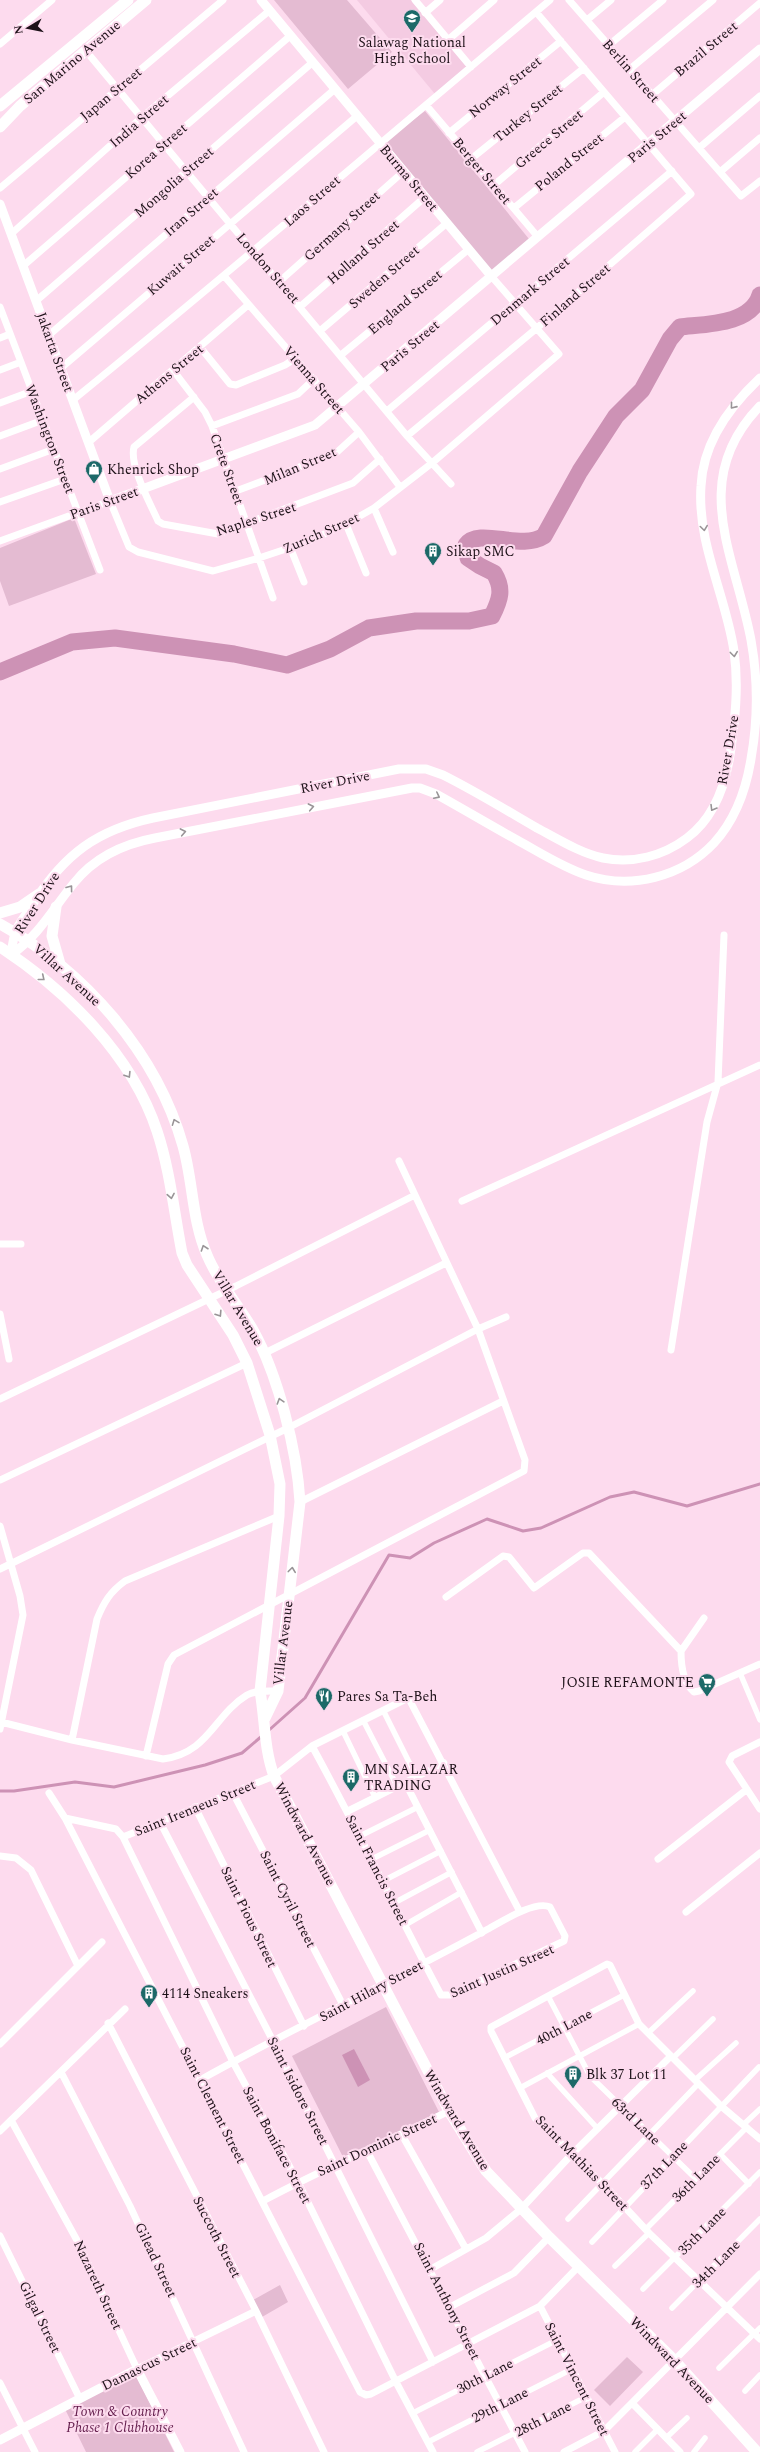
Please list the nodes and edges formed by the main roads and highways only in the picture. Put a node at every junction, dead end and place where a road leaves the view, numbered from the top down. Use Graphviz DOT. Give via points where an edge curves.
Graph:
graph roads {
  1 [pos="128,0"];
  2 [pos="146,0"];
  3 [pos="0,106"];
  4 [pos="0,126"];
  5 [pos="40,894"];
  6 [pos="56,907"];
  7 [pos="0,913"];
  8 [pos="0,924"];
  9 [pos="0,948"];
  10 [pos="60,965"];
  11 [pos="265,1718"];
  12 [pos="758,2452"];
  1 -- 3 [label="main road, San Marino Avenue"];
  2 -- 4 [label="main road, San Marino Avenue" via="7,117"];
  5 -- 7 [label="main road" via="20,907"];
  6 -- 10 [label="main road" via="52,936"];
  8 -- 10 [label="main road, Villar Avenue" via="30,941"];
  9 -- 11 [label="main road, Villar Avenue, one-way" via="56,989 86,1018 133,1082 156,1129 164,1153 182,1252 187,1265 233,1335 247,1363 270,1435 280,1484 260,1691"];
  11 -- 10 [label="main road, Villar Avenue, one-way" via="278,1691 300,1502 299,1482 288,1428 265,1353 203,1246 184,1148 166,1099 120,1028 101,1004"];
  11 -- 12 [label="main road, Windward Avenue" via="268,1753 273,1772 449,2111 486,2171 674,2360"];
}
